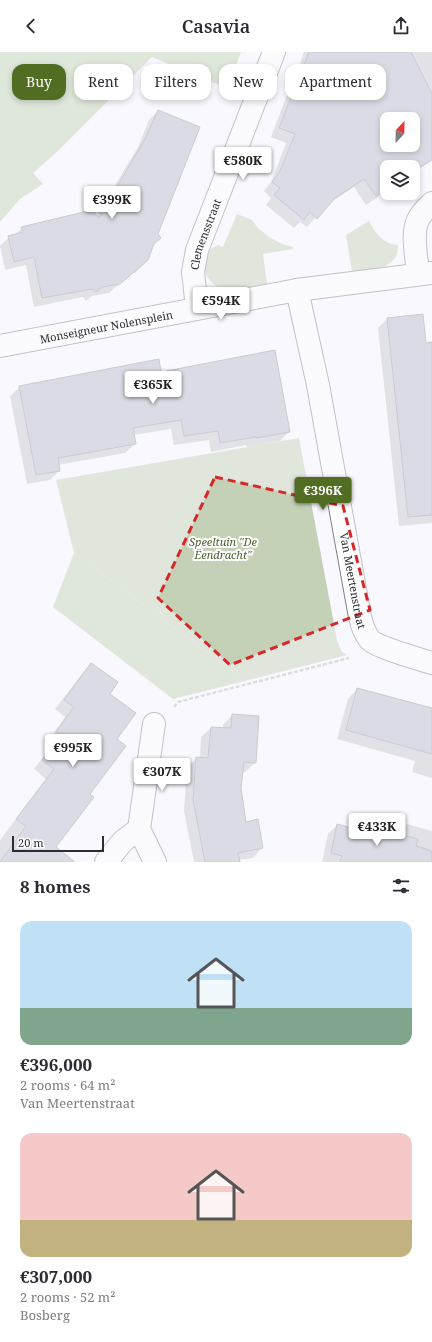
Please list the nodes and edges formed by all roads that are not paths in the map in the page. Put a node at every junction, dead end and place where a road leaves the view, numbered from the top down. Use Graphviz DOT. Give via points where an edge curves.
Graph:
graph roads {
  1 [pos="274,52"];
  2 [pos="432,202"];
  3 [pos="425,273"];
  4 [pos="297,290"];
  5 [pos="197,308"];
  6 [pos="4,345"];
  7 [pos="432,663"];
  8 [pos="154,724"];
  9 [pos="139,829"];
  10 [pos="106,862"];
  11 [pos="155,862"];
  1 -- 5 [label="street, Clemensstraat" via="197,250 194,272"];
  2 -- 3 [label="street, Monseigneur Nolensplein" via="418,220 414,233"];
  3 -- 4 [label="street, Monseigneur Nolensplein"];
  4 -- 5 [label="street, Monseigneur Nolensplein"];
  4 -- 7 [label="street, Van Meertenstraat" via="318,385 364,632 371,641"];
  5 -- 6 [label="street, Monseigneur Nolensplein"];
  8 -- 9 [label="street"];
  9 -- 10 [label="street" via="123,841"];
  9 -- 11 [label="street"];
}
